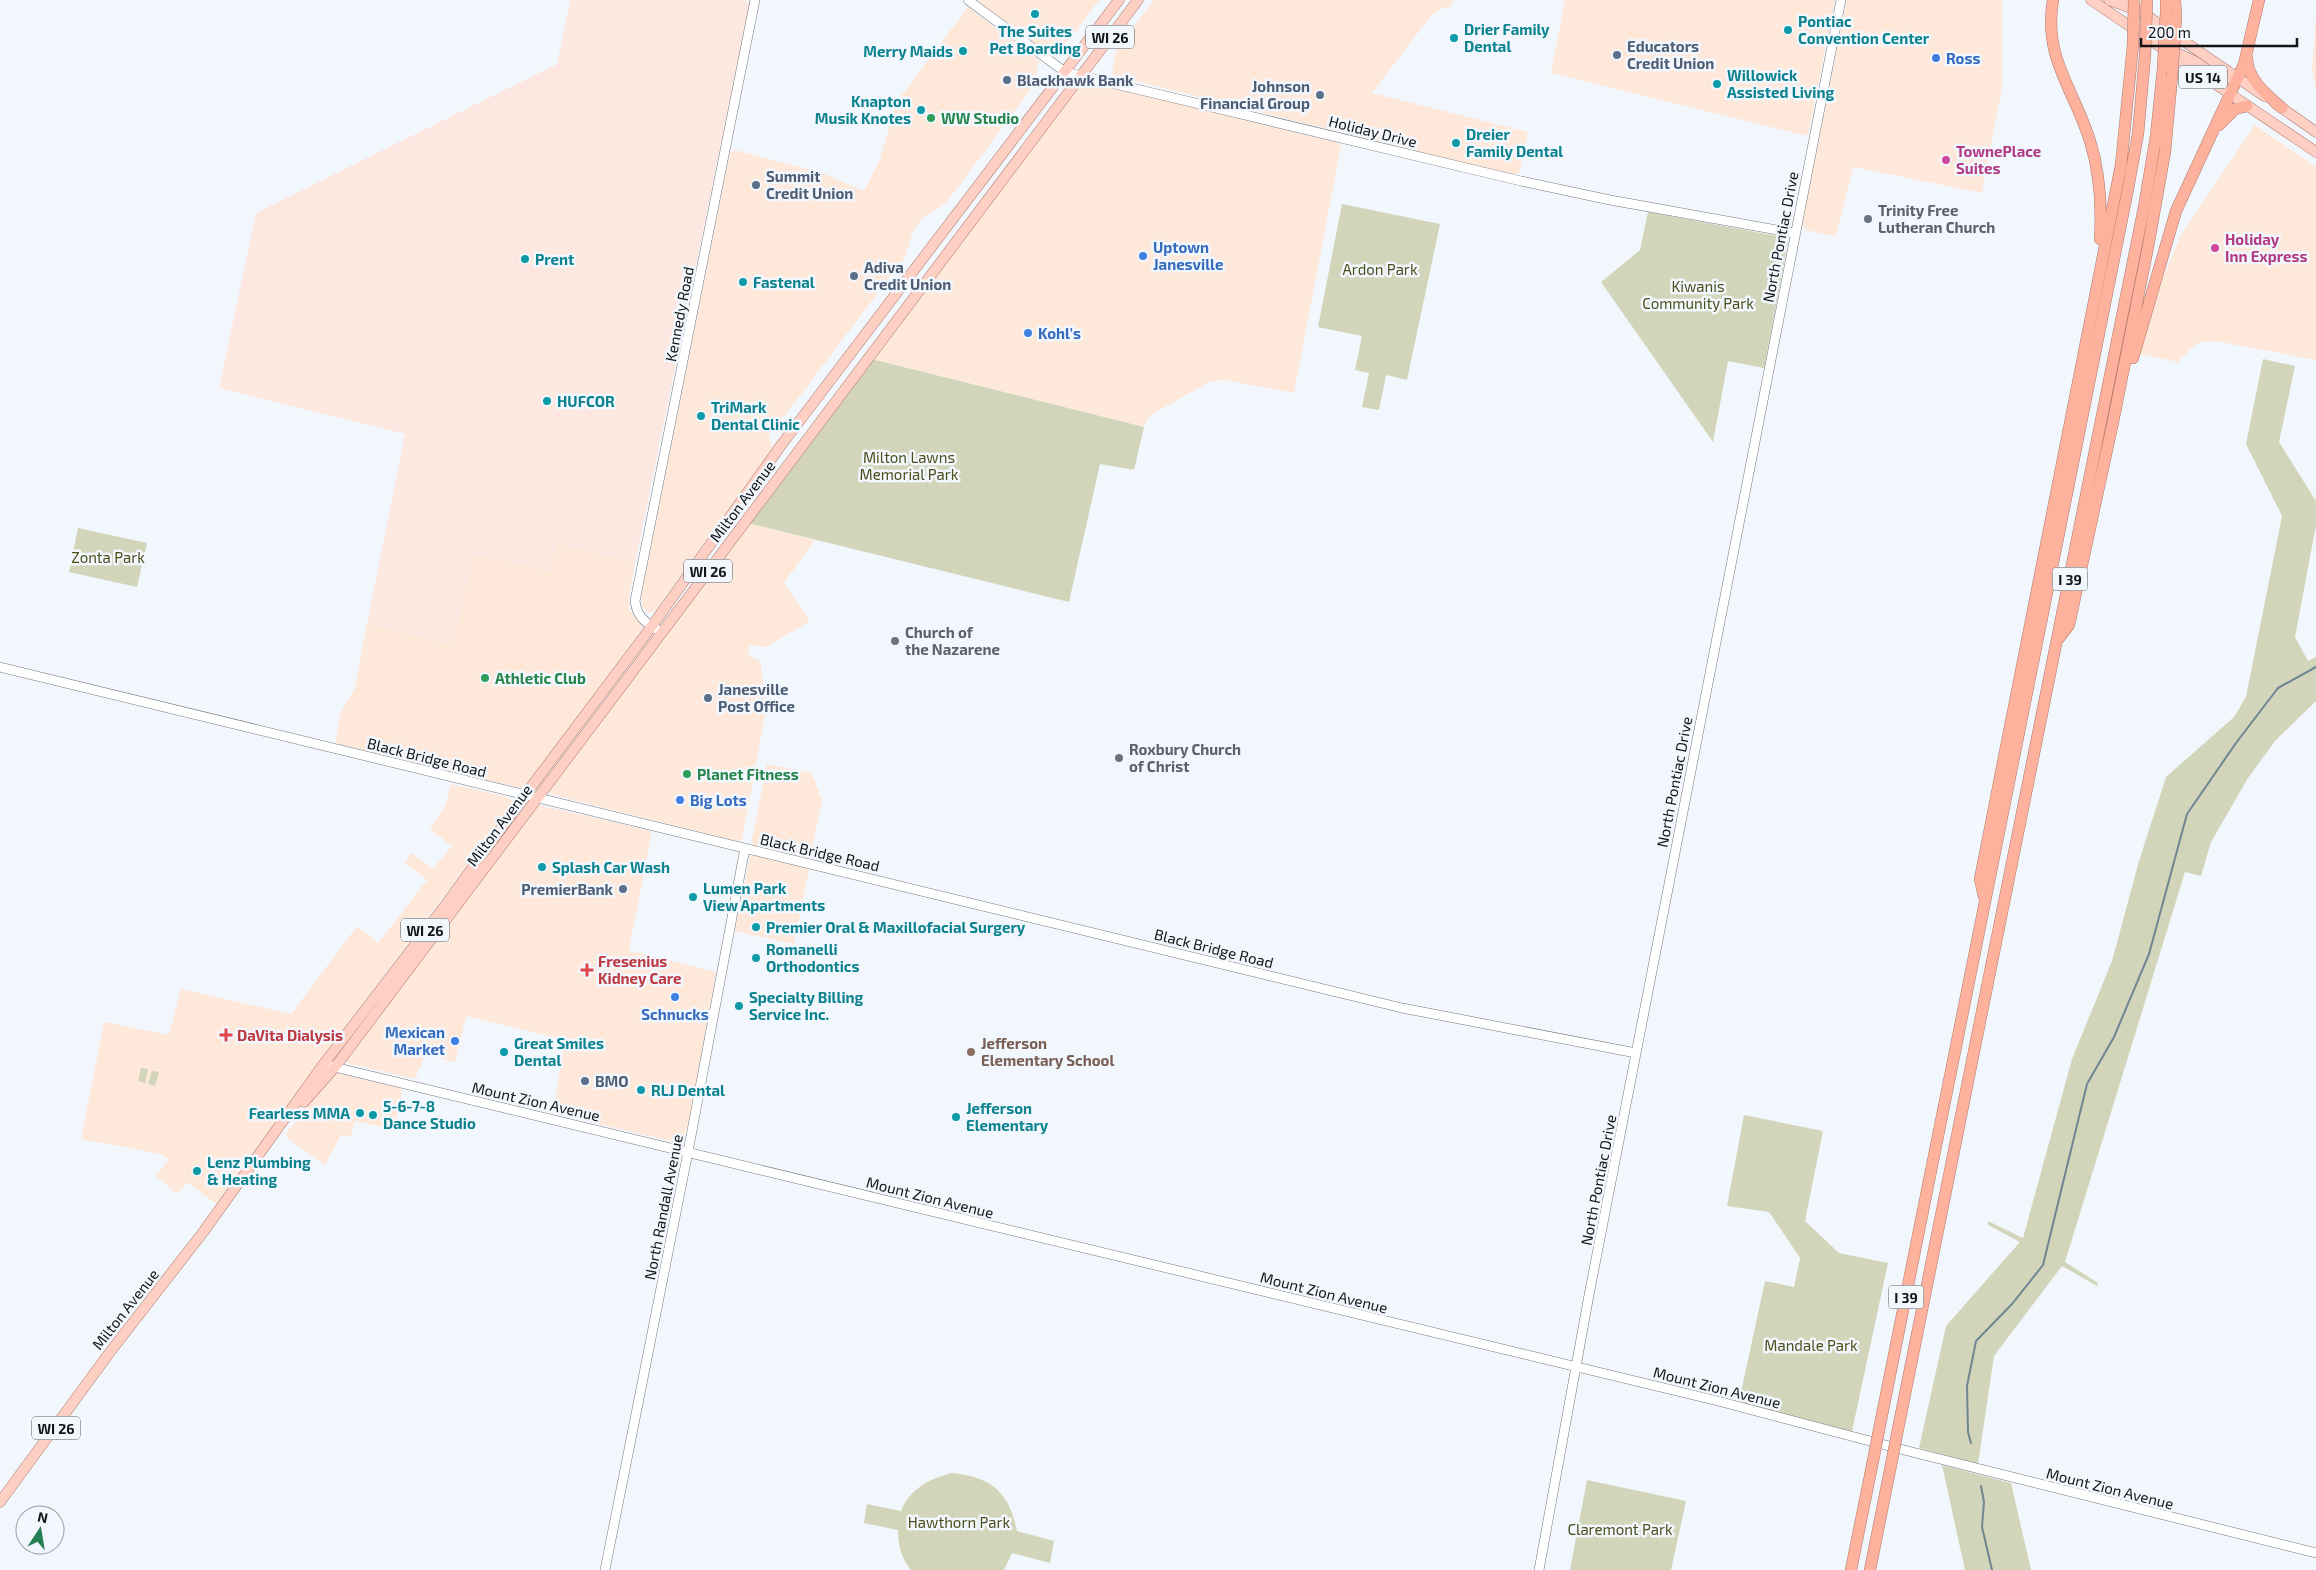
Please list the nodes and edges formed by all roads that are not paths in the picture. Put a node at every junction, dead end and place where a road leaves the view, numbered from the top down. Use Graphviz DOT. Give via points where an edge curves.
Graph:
graph roads {
  1 [pos="755,0"];
  2 [pos="968,0"];
  3 [pos="1119,0"];
  4 [pos="1138,0"];
  5 [pos="1841,0"];
  6 [pos="2053,0"];
  7 [pos="2091,0"];
  8 [pos="2109,0"];
  9 [pos="2124,0"];
  10 [pos="2147,0"];
  11 [pos="2175,0"];
  12 [pos="2259,0"];
  13 [pos="2135,5"];
  14 [pos="2169,10"];
  15 [pos="2156,44"];
  16 [pos="2248,46"];
  17 [pos="1065,72"];
  18 [pos="1082,74"];
  19 [pos="2238,78"];
  20 [pos="2230,94"];
  21 [pos="2247,106"];
  22 [pos="2282,108"];
  23 [pos="2316,132"];
  24 [pos="2209,138"];
  25 [pos="2316,152"];
  26 [pos="1794,233"];
  27 [pos="2089,328"];
  28 [pos="2113,422"];
  29 [pos="652,626"];
  30 [pos="663,632"];
  31 [pos="2057,642"];
  32 [pos="0,667"];
  33 [pos="524,795"];
  34 [pos="539,798"];
  35 [pos="745,848"];
  36 [pos="1985,901"];
  37 [pos="425,930"];
  38 [pos="423,951"];
  39 [pos="1636,1053"];
  40 [pos="323,1065"];
  41 [pos="335,1067"];
  42 [pos="275,1135"];
  43 [pos="688,1152"];
  44 [pos="1576,1367"];
  45 [pos="0,1502"];
  46 [pos="2316,1553"];
  47 [pos="604,1570"];
  48 [pos="1538,1570"];
  49 [pos="1851,1570"];
  50 [pos="1870,1570"];
  1 -- 29 [label="street, Kennedy Road" via="635,601 636,612"];
  2 -- 17 [label="street, Holiday Drive"];
  3 -- 17 [label="main road, Milton Avenue / WI 26"];
  4 -- 18 [label="main road, Milton Avenue / WI 26"];
  5 -- 26 [label="street, North Pontiac Drive"];
  6 -- 27 [label="highway" via="2050,29 2054,51 2090,142 2100,188 2100,245"];
  7 -- 15 [label="main road, US 14"];
  8 -- 13 [label="main road"];
  9 -- 13 [label="main road, US 14"];
  10 -- 36 [label="highway, I 39, bridge" via="2138,134"];
  11 -- 14 [label="highway"];
  12 -- 16 [label="highway"];
  13 -- 19 [label="main road, US 14"];
  13 -- 27 [label="highway, bridge" via="2121,165"];
  14 -- 28 [label="highway, bridge" via="2172,76 2159,184"];
  14 -- 31 [label="highway, I 39, bridge" via="2156,136 2144,208"];
  15 -- 19 [label="main road" via="2189,58 2221,79"];
  15 -- 20 [label="main road, US 14"];
  16 -- 19 [label="highway"];
  16 -- 22 [label="highway" via="2247,64 2251,74"];
  17 -- 18 [label="street, Holiday Drive"];
  17 -- 29 [label="main road, Milton Avenue / WI 26" via="782,444"];
  18 -- 26 [label="street, Holiday Drive" via="1218,110 1529,183"];
  18 -- 30 [label="main road, Milton Avenue / WI 26"];
  19 -- 20 [label="highway"];
  19 -- 22 [label="main road, US 14"];
  20 -- 21 [label="main road, US 14"];
  20 -- 24 [label="highway"];
  21 -- 24 [label="highway" via="2233,111"];
  21 -- 25 [label="main road, US 14"];
  22 -- 23 [label="main road, US 14"];
  24 -- 28 [label="highway" via="2176,211"];
  26 -- 39 [label="street, North Pontiac Drive"];
  27 -- 36 [label="highway" via="1980,879"];
  28 -- 31 [label="highway" via="2069,624"];
  29 -- 30 [label="street, Kennedy Road"];
  29 -- 33 [label="main road, Milton Avenue / WI 26"];
  30 -- 34 [label="main road, Milton Avenue / WI 26"];
  31 -- 50 [label="highway, I 39, bridge"];
  32 -- 33 [label="street, Black Bridge Road"];
  33 -- 34 [label="street, Black Bridge Road"];
  33 -- 37 [label="main road, Milton Avenue / WI 26"];
  34 -- 35 [label="street, Black Bridge Road"];
  34 -- 38 [label="main road, Milton Avenue / WI 26"];
  35 -- 39 [label="street, Black Bridge Road" via="1402,1008"];
  35 -- 43 [label="street, North Randall Avenue"];
  36 -- 49 [label="highway, I 39, bridge"];
  37 -- 38 [label="main road"];
  37 -- 40 [label="main road, Milton Avenue / WI 26"];
  38 -- 41 [label="main road, Milton Avenue / WI 26"];
  39 -- 44 [label="street, North Pontiac Drive"];
  40 -- 41 [label="street, Mount Zion Avenue"];
  40 -- 42 [label="main road, Milton Avenue / WI 26"];
  41 -- 42 [label="main road, Milton Avenue / WI 26"];
  41 -- 43 [label="street, Mount Zion Avenue"];
  42 -- 45 [label="main road, Milton Avenue / WI 26"];
  43 -- 44 [label="street, Mount Zion Avenue"];
  43 -- 47 [label="street, North Randall Avenue"];
  44 -- 46 [label="street, Mount Zion Avenue"];
  44 -- 48 [label="street, North Pontiac Drive"];
}
